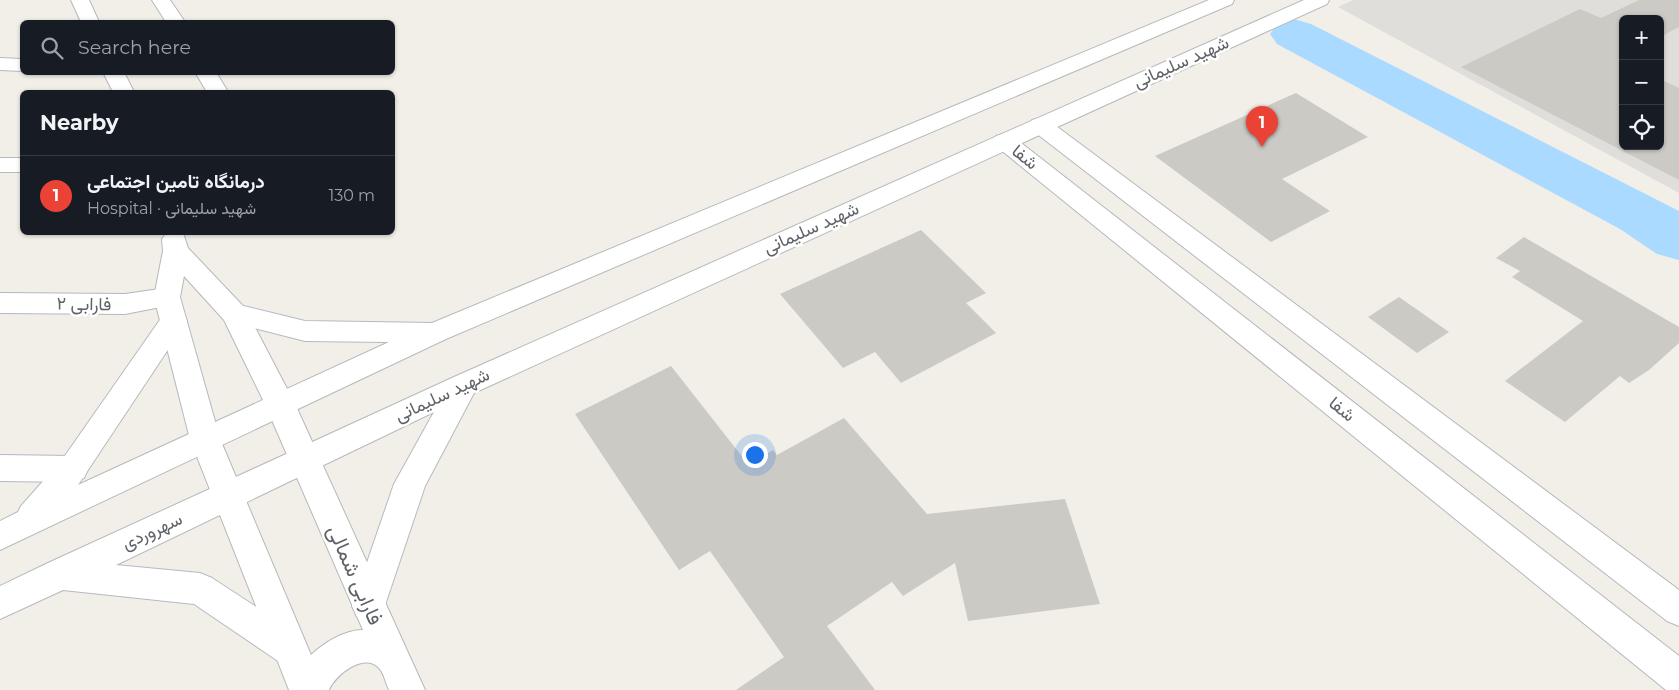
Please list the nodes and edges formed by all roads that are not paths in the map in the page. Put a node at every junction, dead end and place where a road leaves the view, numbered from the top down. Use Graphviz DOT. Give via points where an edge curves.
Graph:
graph roads {
  1 [pos="80,0"];
  2 [pos="162,0"];
  3 [pos="1225,0"];
  4 [pos="1320,0"];
  5 [pos="89,20"];
  6 [pos="174,20"];
  7 [pos="0,64"];
  8 [pos="20,65"];
  9 [pos="115,75"];
  10 [pos="207,75"];
  11 [pos="122,90"];
  12 [pos="216,90"];
  13 [pos="1040,125"];
  14 [pos="1004,141"];
  15 [pos="1088,161"];
  16 [pos="0,165"];
  17 [pos="20,165"];
  18 [pos="1051,178"];
  19 [pos="174,242"];
  20 [pos="0,303"];
  21 [pos="171,309"];
  22 [pos="235,314"];
  23 [pos="436,332"];
  24 [pos="1356,365"];
  25 [pos="464,385"];
  26 [pos="1319,391"];
  27 [pos="280,404"];
  28 [pos="205,440"];
  29 [pos="304,459"];
  30 [pos="0,468"];
  31 [pos="73,469"];
  32 [pos="227,496"];
  33 [pos="13,530"];
  34 [pos="60,574"];
  35 [pos="0,603"];
  36 [pos="368,606"];
  37 [pos="1679,610"];
  38 [pos="290,649"];
  39 [pos="391,656"];
  40 [pos="1679,678"];
  41 [pos="309,690"];
  42 [pos="407,690"];
  1 -- 5 [label="main road"];
  2 -- 6 [label="main road"];
  3 -- 23 [label="main road"];
  4 -- 13 [label="main road, شهید سلیمانی"];
  7 -- 8 [label="main road"];
  9 -- 11 [label="main road"];
  10 -- 12 [label="main road"];
  13 -- 14 [label="main road, شهید سلیمانی"];
  13 -- 15 [label="main road, شفا"];
  14 -- 18 [label="main road, شفا"];
  14 -- 25 [label="main road, شهید سلیمانی"];
  15 -- 18 [label="main road"];
  15 -- 24 [label="main road, شفا"];
  16 -- 17 [label="main road"];
  18 -- 26 [label="main road, شفا"];
  19 -- 21 [label="main road"];
  19 -- 22 [label="main road"];
  20 -- 21 [label="main road, فارابی ۲" via="125,304"];
  21 -- 28 [label="main road"];
  21 -- 31 [label="main road"];
  22 -- 23 [label="main road" via="305,331"];
  22 -- 27 [label="main road"];
  23 -- 27 [label="main road"];
  24 -- 26 [label="main road"];
  24 -- 37 [label="main road, شفا"];
  25 -- 29 [label="main road, شهید سلیمانی"];
  25 -- 36 [label="main road" via="410,484"];
  26 -- 40 [label="main road, شفا"];
  27 -- 28 [label="main road"];
  27 -- 29 [label="main road, فارابی شمالی"];
  28 -- 32 [label="main road"];
  28 -- 33 [label="main road"];
  29 -- 32 [label="main road, سهروردی"];
  29 -- 36 [label="main road, فارابی شمالی"];
  30 -- 31 [label="main road"];
  31 -- 33 [label="main road"];
  32 -- 34 [label="main road, سهروردی"];
  32 -- 38 [label="main road"];
  34 -- 35 [label="main road, سهروردی"];
  34 -- 38 [label="main road" via="200,589"];
  36 -- 39 [label="main road, فارابی شمالی"];
  38 -- 41 [label="main road"];
  39 -- 41 [label="main road" via="376,647 356,647 335,656 318,673"];
  39 -- 42 [label="main road, فارابی شمالی"];
}
